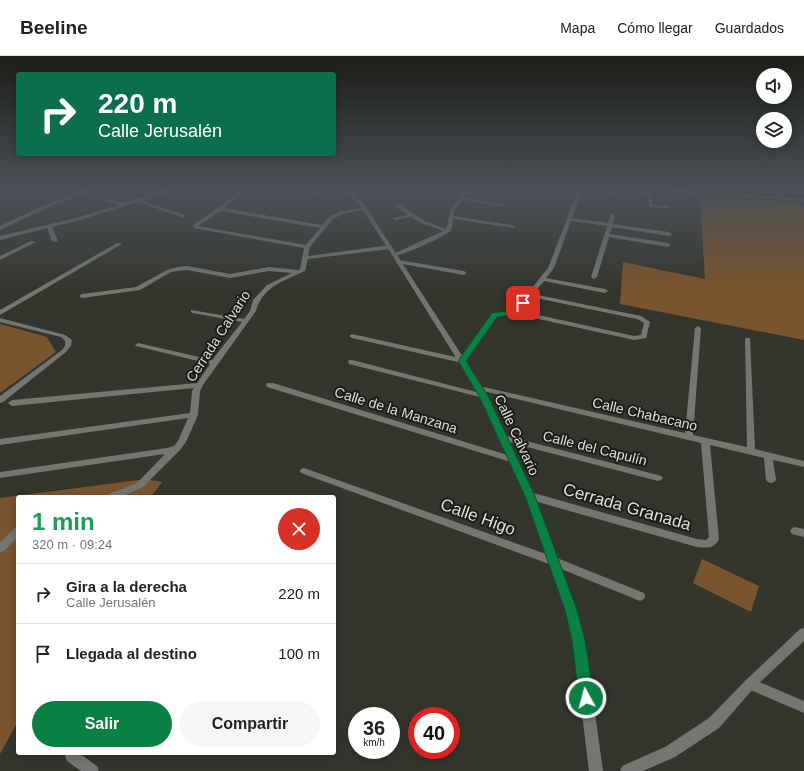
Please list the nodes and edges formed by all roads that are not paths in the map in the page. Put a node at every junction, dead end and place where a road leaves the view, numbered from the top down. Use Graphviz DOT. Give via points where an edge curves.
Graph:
graph roads {
  1 [pos="10,223"];
  2 [pos="58,223"];
  3 [pos="198,223"];
  4 [pos="302,223"];
  5 [pos="326,223"];
  6 [pos="374,223"];
  7 [pos="427,223"];
  8 [pos="450,223"];
  9 [pos="490,223"];
  10 [pos="568,223"];
  11 [pos="599,223"];
  12 [pos="610,225"];
  13 [pos="48,226"];
  14 [pos="323,227"];
  15 [pos="512,227"];
  16 [pos="0,228"];
  17 [pos="447,231"];
  18 [pos="669,234"];
  19 [pos="607,235"];
  20 [pos="0,238"];
  21 [pos="55,241"];
  22 [pos="33,242"];
  23 [pos="119,244"];
  24 [pos="668,245"];
  25 [pos="307,247"];
  26 [pos="390,247"];
  27 [pos="0,258"];
  28 [pos="306,258"];
  29 [pos="397,258"];
  30 [pos="299,272"];
  31 [pos="464,273"];
  32 [pos="594,277"];
  33 [pos="541,279"];
  34 [pos="605,291"];
  35 [pos="529,295"];
  36 [pos="82,296"];
  37 [pos="3,307"];
  38 [pos="192,311"];
  39 [pos="516,312"];
  40 [pos="0,313"];
  41 [pos="0,320"];
  42 [pos="246,321"];
  43 [pos="698,328"];
  44 [pos="352,336"];
  45 [pos="748,339"];
  46 [pos="138,346"];
  47 [pos="462,361"];
  48 [pos="352,362"];
  49 [pos="214,363"];
  50 [pos="199,385"];
  51 [pos="270,385"];
  52 [pos="482,392"];
  53 [pos="0,400"];
  54 [pos="12,403"];
  55 [pos="194,415"];
  56 [pos="689,437"];
  57 [pos="503,438"];
  58 [pos="705,441"];
  59 [pos="0,442"];
  60 [pos="177,448"];
  61 [pos="751,452"];
  62 [pos="768,455"];
  63 [pos="514,460"];
  64 [pos="804,464"];
  65 [pos="304,471"];
  66 [pos="0,475"];
  67 [pos="658,478"];
  68 [pos="771,480"];
  69 [pos="116,495"];
  70 [pos="530,496"];
  71 [pos="16,533"];
  72 [pos="0,548"];
  73 [pos="553,561"];
  74 [pos="640,596"];
  75 [pos="804,633"];
  76 [pos="750,684"];
  77 [pos="804,707"];
  78 [pos="72,756"];
  79 [pos="92,771"];
  80 [pos="596,771"];
  81 [pos="627,771"];
  1 -- 16 [label="street"];
  2 -- 13 [label="street"];
  3 -- 25 [label="street" via="195,227"];
  4 -- 14 [label="street"];
  5 -- 14 [label="street"];
  6 -- 26 [label="street, Calle Calvario"];
  7 -- 17 [label="street"];
  8 -- 17 [label="street"];
  9 -- 15 [label="street"];
  10 -- 33 [label="street" via="551,268"];
  11 -- 12 [label="street"];
  12 -- 18 [label="street"];
  12 -- 19 [label="street"];
  13 -- 20 [label="street"];
  13 -- 21 [label="street"];
  14 -- 25 [label="street"];
  17 -- 29 [label="street"];
  19 -- 24 [label="street"];
  19 -- 32 [label="street"];
  22 -- 27 [label="street"];
  23 -- 37 [label="street"];
  25 -- 28 [label="street"];
  26 -- 28 [label="street"];
  26 -- 29 [label="street, Calle Calvario"];
  28 -- 30 [label="street" via="303,270"];
  29 -- 31 [label="street"];
  29 -- 47 [label="street, Calle Calvario"];
  30 -- 36 [label="street" via="269,269 230,276 187,268 169,271 138,289"];
  30 -- 42 [label="street, Cerrada Calvario" via="269,286 261,293"];
  33 -- 34 [label="street"];
  33 -- 35 [label="street"];
  35 -- 39 [label="street"];
  35 -- 39 [label="street" via="639,317 647,322 644,337 634,338"];
  37 -- 40 [label="street"];
  38 -- 42 [label="street"];
  39 -- 47 [label="street" via="494,315"];
  41 -- 53 [label="street" via="63,336 69,340 64,351"];
  42 -- 49 [label="street, Cerrada Calvario"];
  43 -- 56 [label="street"];
  44 -- 47 [label="street"];
  45 -- 61 [label="street"];
  46 -- 49 [label="street"];
  47 -- 52 [label="street, Calle Calvario"];
  48 -- 52 [label="street, Calle Chabacano"];
  49 -- 50 [label="street, Cerrada Calvario"];
  50 -- 54 [label="street"];
  50 -- 55 [label="street, Cerrada Calvario"];
  51 -- 63 [label="street, Calle de la Manzana"];
  52 -- 56 [label="street, Calle Chabacano"];
  52 -- 57 [label="street, Calle Calvario"];
  55 -- 59 [label="street"];
  55 -- 60 [label="street, Cerrada Calvario"];
  56 -- 58 [label="street, Calle Chabacano"];
  57 -- 63 [label="street, Calle Calvario"];
  57 -- 67 [label="street, Calle del Capulín"];
  58 -- 61 [label="street, Calle Chabacano"];
  58 -- 70 [label="street, Cerrada Granada" via="714,539 708,544"];
  60 -- 66 [label="street"];
  60 -- 69 [label="street, Cerrada Calvario" via="140,484"];
  61 -- 62 [label="street, Calle Chabacano"];
  62 -- 64 [label="street, Calle Chabacano"];
  62 -- 68 [label="street"];
  63 -- 70 [label="street, Calle Calvario"];
  65 -- 73 [label="street, Calle Higo"];
  70 -- 73 [label="street, Calle Calvario"];
  71 -- 72 [label="street"];
  73 -- 74 [label="street, Calle Higo"];
  73 -- 80 [label="street, Calle Calvario" via="579,640"];
  75 -- 76 [label="street"];
  76 -- 77 [label="street"];
  76 -- 81 [label="street" via="714,723 670,752"];
  78 -- 79 [label="street"];
}
